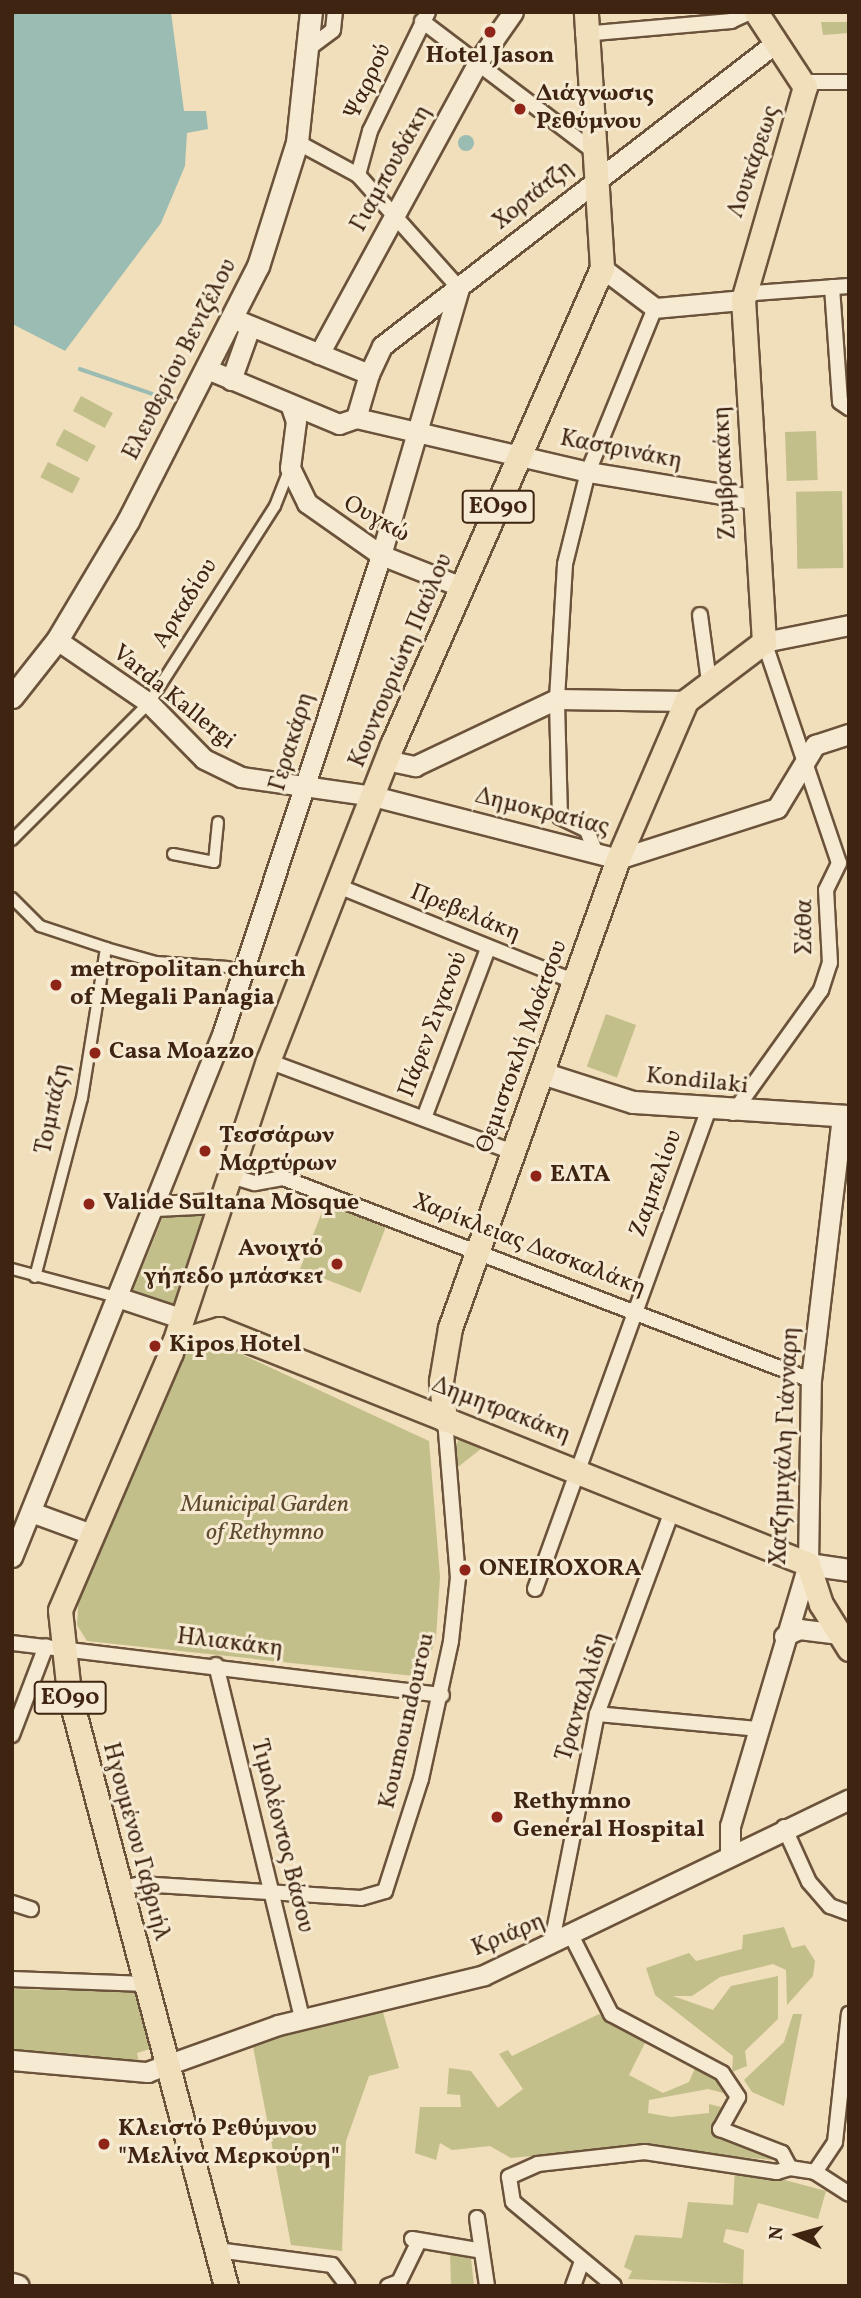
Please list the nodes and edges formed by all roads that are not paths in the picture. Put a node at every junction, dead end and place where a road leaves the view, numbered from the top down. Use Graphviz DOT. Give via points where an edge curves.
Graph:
graph roads {
  1 [pos="311,12"];
  2 [pos="335,12"];
  3 [pos="513,12"];
  4 [pos="750,12"];
  5 [pos="756,12"];
  6 [pos="426,17"];
  7 [pos="584,23"];
  8 [pos="777,42"];
  9 [pos="308,49"];
  10 [pos="480,59"];
  11 [pos="804,82"];
  12 [pos="849,82"];
  13 [pos="297,142"];
  14 [pos="597,164"];
  15 [pos="358,175"];
  16 [pos="394,215"];
  17 [pos="602,268"];
  18 [pos="849,286"];
  19 [pos="832,287"];
  20 [pos="459,288"];
  21 [pos="743,300"];
  22 [pos="655,309"];
  23 [pos="242,323"];
  24 [pos="319,354"];
  25 [pos="207,369"];
  26 [pos="369,374"];
  27 [pos="231,380"];
  28 [pos="290,404"];
  29 [pos="849,408"];
  30 [pos="356,418"];
  31 [pos="419,432"];
  32 [pos="521,456"];
  33 [pos="290,468"];
  34 [pos="588,472"];
  35 [pos="753,499"];
  36 [pos="381,555"];
  37 [pos="462,587"];
  38 [pos="700,615"];
  39 [pos="849,625"];
  40 [pos="57,640"];
  41 [pos="764,642"];
  42 [pos="709,682"];
  43 [pos="12,697"];
  44 [pos="557,699"];
  45 [pos="686,701"];
  46 [pos="149,703"];
  47 [pos="849,734"];
  48 [pos="386,760"];
  49 [pos="805,760"];
  50 [pos="306,783"];
  51 [pos="373,796"];
  52 [pos="218,822"];
  53 [pos="12,840"];
  54 [pos="595,851"];
  55 [pos="173,854"];
  56 [pos="618,859"];
  57 [pos="844,863"];
  58 [pos="338,886"];
  59 [pos="12,898"];
  60 [pos="106,948"];
  61 [pos="488,949"];
  62 [pos="228,967"];
  63 [pos="576,982"];
  64 [pos="268,1061"];
  65 [pos="545,1074"];
  66 [pos="708,1111"];
  67 [pos="733,1113"];
  68 [pos="845,1117"];
  69 [pos="424,1118"];
  70 [pos="513,1152"];
  71 [pos="228,1175"];
  72 [pos="218,1203"];
  73 [pos="155,1206"];
  74 [pos="478,1251"];
  75 [pos="12,1269"];
  76 [pos="35,1277"];
  77 [pos="195,1284"];
  78 [pos="120,1298"];
  79 [pos="636,1311"];
  80 [pos="183,1319"];
  81 [pos="219,1329"];
  82 [pos="174,1342"];
  83 [pos="811,1380"];
  84 [pos="445,1420"];
  85 [pos="578,1468"];
  86 [pos="674,1508"];
  87 [pos="31,1512"];
  88 [pos="91,1534"];
  89 [pos="12,1557"];
  90 [pos="808,1564"];
  91 [pos="849,1570"];
  92 [pos="535,1589"];
  93 [pos="785,1636"];
  94 [pos="844,1641"];
  95 [pos="12,1643"];
  96 [pos="53,1647"];
  97 [pos="216,1665"];
  98 [pos="442,1695"];
  99 [pos="597,1714"];
  100 [pos="758,1729"];
  101 [pos="12,1735"];
  102 [pos="849,1799"];
  103 [pos="784,1827"];
  104 [pos="730,1851"];
  105 [pos="118,1889"];
  106 [pos="271,1893"];
  107 [pos="12,1903"];
  108 [pos="31,1909"];
  109 [pos="849,1913"];
  110 [pos="571,1935"];
  111 [pos="551,1946"];
  112 [pos="12,1979"];
  113 [pos="146,1984"];
  114 [pos="849,2014"];
  115 [pos="302,2018"];
  116 [pos="12,2060"];
  117 [pos="170,2066"];
  118 [pos="845,2092"];
  119 [pos="790,2168"];
  120 [pos="815,2172"];
  121 [pos="849,2194"];
  122 [pos="477,2218"];
  123 [pos="477,2249"];
  124 [pos="217,2250"];
  125 [pos="582,2260"];
  126 [pos="12,2284"];
  127 [pos="18,2286"];
  128 [pos="226,2286"];
  129 [pos="348,2286"];
  130 [pos="388,2286"];
  131 [pos="487,2286"];
  132 [pos="573,2286"];
  133 [pos="614,2286"];
  1 -- 9 [label="main road, Ελευθερίου Βενιζέλου"];
  2 -- 9 [label="street" via="333,30"];
  3 -- 10 [label="street, Γιαμπουδάκη"];
  4 -- 7 [label="street" via="731,21"];
  5 -- 8 [label="main road, Λουκάρεως"];
  6 -- 10 [label="street"];
  6 -- 15 [label="street, Ψαρρού" via="369,131"];
  7 -- 14 [label="main road, Κουντουριώτη Παύλου / ΕΟ90"];
  8 -- 11 [label="main road, Λουκάρεως"];
  8 -- 14 [label="street, Χορτάτζη"];
  9 -- 13 [label="main road, Ελευθερίου Βενιζέλου"];
  10 -- 14 [label="street"];
  10 -- 16 [label="street, Γιαμπουδάκη"];
  11 -- 12 [label="street"];
  11 -- 21 [label="main road, Λουκάρεως" via="804,101 759,227"];
  13 -- 15 [label="street"];
  13 -- 23 [label="main road, Ελευθερίου Βενιζέλου"];
  14 -- 17 [label="main road, Κουντουριώτη Παύλου / ΕΟ90"];
  14 -- 20 [label="street, Χορτάτζη"];
  15 -- 16 [label="street"];
  16 -- 20 [label="street"];
  16 -- 24 [label="street, Γιαμπουδάκη"];
  17 -- 22 [label="street"];
  17 -- 32 [label="main road, Κουντουριώτη Παύλου / ΕΟ90"];
  18 -- 19 [label="street"];
  19 -- 21 [label="street" via="754,293"];
  19 -- 29 [label="street" via="840,402"];
  20 -- 26 [label="street, Χορτάτζη" via="382,346"];
  20 -- 31 [label="street, Γερακάρη"];
  21 -- 22 [label="street"];
  21 -- 35 [label="main road, Ζυμβρακάκη"];
  22 -- 34 [label="street"];
  23 -- 24 [label="street"];
  23 -- 25 [label="main road, Ελευθερίου Βενιζέλου"];
  23 -- 27 [label="street"];
  24 -- 26 [label="street"];
  25 -- 27 [label="street, Καστρινάκη"];
  25 -- 40 [label="main road, Ελευθερίου Βενιζέλου"];
  26 -- 30 [label="street, Χορτάτζη"];
  27 -- 28 [label="street, Καστρινάκη"];
  28 -- 30 [label="street, Καστρινάκη" via="340,424"];
  28 -- 33 [label="street" via="296,421"];
  30 -- 31 [label="street, Καστρινάκη"];
  31 -- 32 [label="street, Καστρινάκη"];
  31 -- 36 [label="street, Γερακάρη"];
  32 -- 34 [label="street, Καστρινάκη"];
  32 -- 37 [label="main road, Κουντουριώτη Παύλου / ΕΟ90"];
  33 -- 36 [label="street, Ουγκώ" via="307,503"];
  33 -- 46 [label="street, Αρκαδίου" via="275,506"];
  34 -- 35 [label="street, Καστρινάκη"];
  34 -- 44 [label="street" via="565,564"];
  35 -- 41 [label="main road, Ζυμβρακάκη"];
  36 -- 37 [label="street, Ουγκώ"];
  36 -- 50 [label="street, Γερακάρη"];
  37 -- 48 [label="main road, Κουντουριώτη Παύλου / ΕΟ90"];
  38 -- 42 [label="street"];
  39 -- 41 [label="street"];
  40 -- 43 [label="main road, Ελευθερίου Βενιζέλου"];
  40 -- 46 [label="street, Varda Kallergi"];
  41 -- 42 [label="main road"];
  41 -- 49 [label="street, Σάθα"];
  42 -- 45 [label="main road"];
  44 -- 45 [label="street"];
  44 -- 48 [label="street" via="415,766"];
  44 -- 54 [label="street" via="560,817 587,830"];
  45 -- 56 [label="main road, Θεμιστοκλή Μοάτσου"];
  46 -- 50 [label="street, Varda Kallergi" via="186,744 222,769 270,783"];
  46 -- 53 [label="street, Αρκαδίου"];
  47 -- 49 [label="street, Δημοκρατίας" via="815,745"];
  48 -- 51 [label="main road, Κουντουριώτη Παύλου / ΕΟ90"];
  49 -- 56 [label="street, Δημοκρατίας" via="777,808"];
  49 -- 57 [label="street, Σάθα"];
  50 -- 51 [label="street, Δημοκρατίας"];
  50 -- 73 [label="street, Γερακάρη" via="223,1032"];
  51 -- 54 [label="street, Δημοκρατίας"];
  51 -- 58 [label="main road, Κουντουριώτη Παύλου / ΕΟ90"];
  52 -- 55 [label="street" via="214,862"];
  54 -- 56 [label="street, Δημοκρατίας"];
  56 -- 63 [label="main road, Θεμιστοκλή Μοάτσου"];
  57 -- 67 [label="street, Σάθα" via="826,890 830,963 821,990"];
  58 -- 61 [label="street, Πρεβελάκη"];
  58 -- 64 [label="main road, Κουντουριώτη Παύλου / ΕΟ90"];
  59 -- 60 [label="street" via="40,926"];
  60 -- 62 [label="street" via="156,962"];
  60 -- 76 [label="street, Τομπάζη" via="82,1098"];
  61 -- 63 [label="street, Πρεβελάκη"];
  61 -- 69 [label="street, Πάρεν Σιγανού"];
  63 -- 65 [label="main road, Θεμιστοκλή Μοάτσου"];
  64 -- 69 [label="street"];
  64 -- 71 [label="main road, Κουντουριώτη Παύλου / ΕΟ90"];
  65 -- 66 [label="main road, Kondilaki" via="633,1102"];
  65 -- 70 [label="main road, Θεμιστοκλή Μοάτσου"];
  66 -- 67 [label="main road, Kondilaki"];
  66 -- 79 [label="street, Ζαμπελίου"];
  67 -- 68 [label="main road, Kondilaki"];
  68 -- 83 [label="street, Χατζημιχάλη Γιάνναρη"];
  69 -- 70 [label="street"];
  70 -- 74 [label="main road, Θεμιστοκλή Μοάτσου"];
  71 -- 72 [label="main road, Κουντουριώτη Παύλου / ΕΟ90"];
  71 -- 74 [label="street, Χαρίκλειας Δασκαλάκη" via="255,1183 283,1178"];
  72 -- 73 [label="street"];
  72 -- 77 [label="main road, ΕΟ90"];
  73 -- 78 [label="street"];
  74 -- 79 [label="street, Χαρίκλειας Δασκαλάκη"];
  74 -- 84 [label="main road, Θεμιστοκλή Μοάτσου" via="444,1361"];
  75 -- 76 [label="street"];
  76 -- 78 [label="street"];
  77 -- 80 [label="main road, ΕΟ90"];
  77 -- 81 [label="main road"];
  78 -- 80 [label="street"];
  78 -- 87 [label="street"];
  79 -- 83 [label="street, Χαρίκλειας Δασκαλάκη"];
  79 -- 85 [label="street, Ζαμπελίου"];
  80 -- 82 [label="main road, ΕΟ90"];
  81 -- 82 [label="main road"];
  81 -- 84 [label="main road, Δημητρακάκη"];
  82 -- 88 [label="main road, Ηγουμένου Γαβριήλ / ΕΟ90"];
  83 -- 90 [label="street, Χατζημιχάλη Γιάνναρη"];
  84 -- 85 [label="main road, Δημητρακάκη"];
  84 -- 98 [label="street, Koumoundourou" via="458,1578"];
  85 -- 86 [label="main road, Δημητρακάκη"];
  85 -- 92 [label="street, Ζαμπελίου"];
  86 -- 90 [label="main road, Δημητρακάκη"];
  86 -- 99 [label="street, Τρανταλλίδη"];
  87 -- 88 [label="street"];
  87 -- 89 [label="street"];
  88 -- 96 [label="main road, Ηγουμένου Γαβριήλ / ΕΟ90" via="62,1601"];
  90 -- 91 [label="main road"];
  90 -- 93 [label="street, Χατζημιχάλη Γιάνναρη"];
  90 -- 94 [label="main road"];
  93 -- 94 [label="street" via="799,1629"];
  93 -- 100 [label="street, Χατζημιχάλη Γιάνναρη"];
  95 -- 96 [label="street, Ηλιακάκη"];
  96 -- 97 [label="street, Ηλιακάκη"];
  96 -- 101 [label="street"];
  96 -- 105 [label="main road, Ηγουμένου Γαβριήλ / ΕΟ90"];
  97 -- 98 [label="street, Ηλιακάκη"];
  97 -- 106 [label="street, Τιμολέοντος Βάσου"];
  98 -- 106 [label="street, Koumoundourou" via="392,1876 376,1898"];
  99 -- 100 [label="street"];
  99 -- 111 [label="street, Τρανταλλίδη"];
  100 -- 104 [label="street, Χατζημιχάλη Γιάνναρη" via="730,1826"];
  102 -- 103 [label="street, Κριάρη"];
  103 -- 104 [label="street, Κριάρη"];
  103 -- 109 [label="street" via="809,1882 830,1906"];
  104 -- 110 [label="street, Κριάρη"];
  105 -- 106 [label="street" via="140,1884"];
  105 -- 113 [label="main road, Ηγουμένου Γαβριήλ / ΕΟ90"];
  106 -- 115 [label="street, Τιμολέοντος Βάσου"];
  107 -- 108 [label="street"];
  110 -- 111 [label="street, Κριάρη"];
  110 -- 119 [label="street" via="611,2014 722,2073 738,2097 720,2129 782,2153"];
  111 -- 115 [label="street, Κριάρη" via="484,1975"];
  112 -- 113 [label="street"];
  113 -- 117 [label="main road, Ηγουμένου Γαβριήλ / ΕΟ90"];
  114 -- 118 [label="street"];
  115 -- 117 [label="street, Κριάρη"];
  116 -- 117 [label="street, Κριάρη" via="143,2072"];
  117 -- 124 [label="main road, Ηγουμένου Γαβριήλ / ΕΟ90"];
  118 -- 120 [label="street" via="835,2142"];
  119 -- 120 [label="street"];
  119 -- 125 [label="street" via="777,2172 645,2152 538,2164 509,2176 513,2202"];
  120 -- 121 [label="street"];
  122 -- 123 [label="street"];
  123 -- 130 [label="street" via="415,2240 399,2282"];
  123 -- 131 [label="street"];
  124 -- 128 [label="main road, Ηγουμένου Γαβριήλ / ΕΟ90"];
  124 -- 129 [label="street" via="332,2265"];
  125 -- 132 [label="street"];
  125 -- 133 [label="street"];
  126 -- 127 [label="main road"];
}
